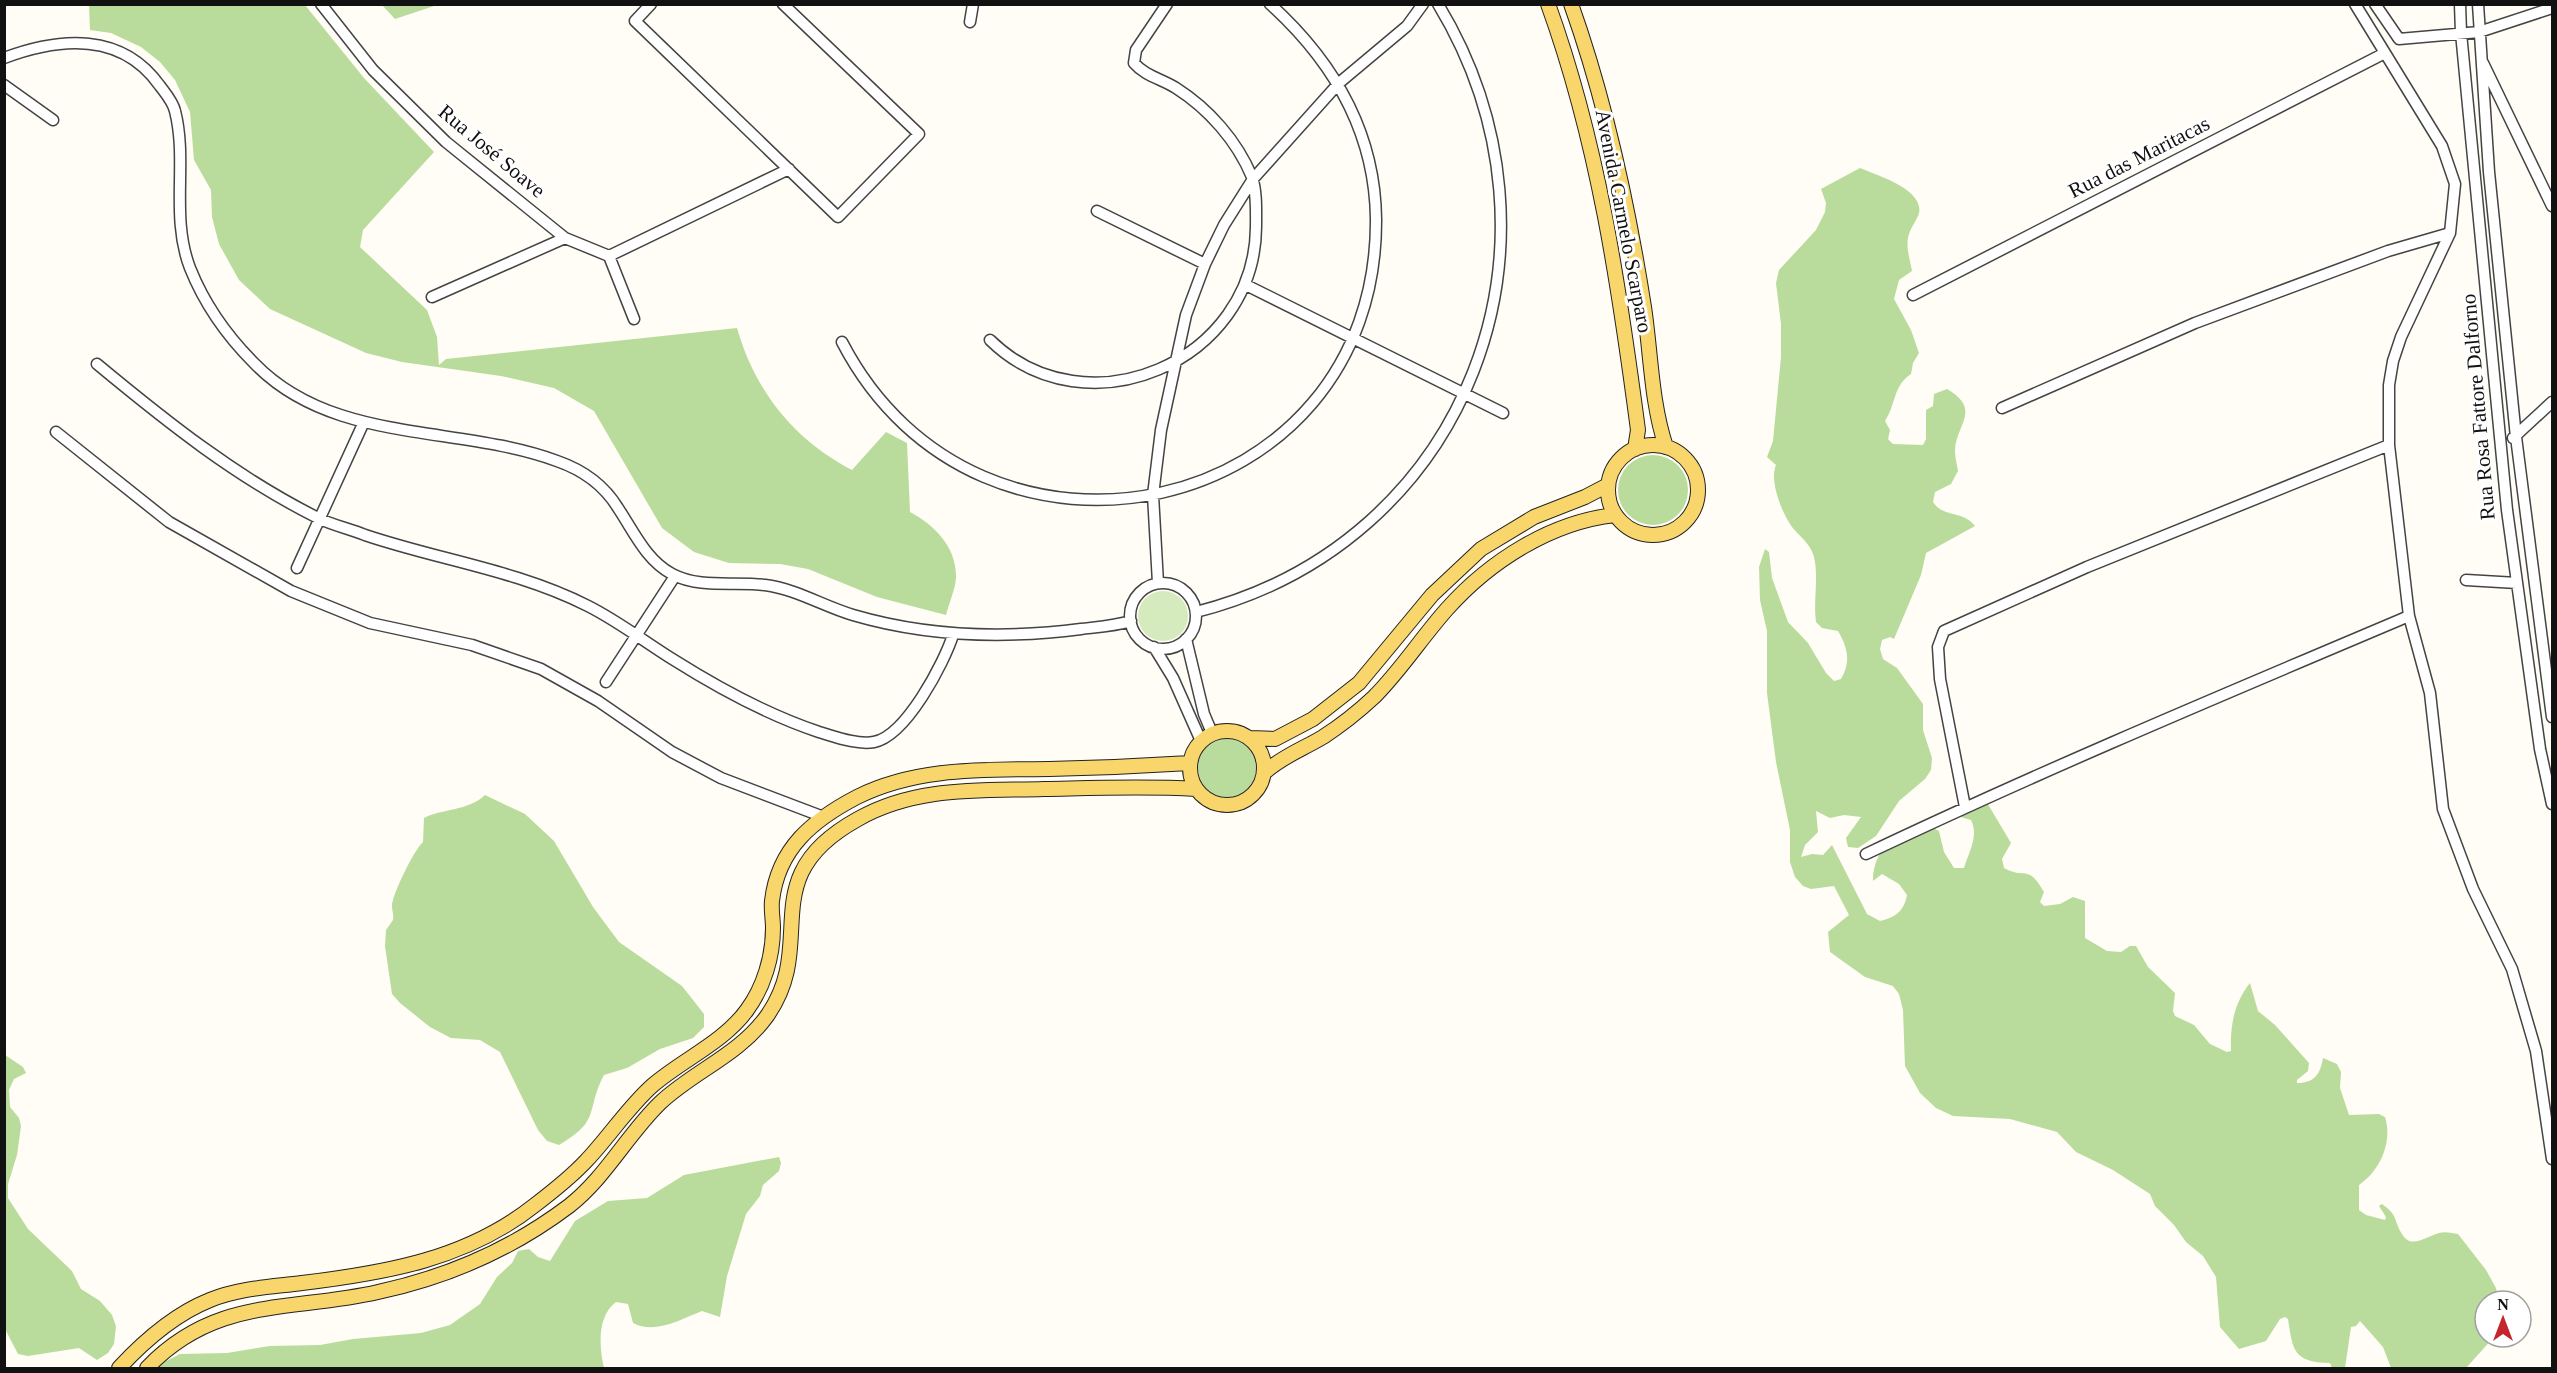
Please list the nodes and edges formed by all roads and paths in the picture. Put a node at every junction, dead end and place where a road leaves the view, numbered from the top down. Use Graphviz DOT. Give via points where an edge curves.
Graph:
graph roads {
  1 [pos="321,4"];
  2 [pos="651,4"];
  3 [pos="783,4"];
  4 [pos="973,4"];
  5 [pos="1167,4"];
  6 [pos="1270,4"];
  7 [pos="1423,4"];
  8 [pos="1438,4"];
  9 [pos="1548,4"];
  10 [pos="1571,4"];
  11 [pos="2355,4"];
  12 [pos="2376,4"];
  13 [pos="2460,4"];
  14 [pos="2478,4"];
  15 [pos="2553,8"];
  16 [pos="970,22"];
  17 [pos="2479,32"];
  18 [pos="2461,33"];
  19 [pos="2383,54"];
  20 [pos="2481,57"];
  21 [pos="4,58"];
  22 [pos="1339,83"];
  23 [pos="4,85"];
  24 [pos="53,120"];
  25 [pos="789,169"];
  26 [pos="2489,172"];
  27 [pos="2475,173"];
  28 [pos="1252,179"];
  29 [pos="2553,206"];
  30 [pos="1097,212"];
  31 [pos="2450,233"];
  32 [pos="566,238"];
  33 [pos="609,256"];
  34 [pos="1205,264"];
  35 [pos="1246,285"];
  36 [pos="1913,295"];
  37 [pos="432,297"];
  38 [pos="634,319"];
  39 [pos="1353,338"];
  40 [pos="990,340"];
  41 [pos="842,342"];
  42 [pos="97,363"];
  43 [pos="1173,365"];
  44 [pos="1463,394"];
  45 [pos="2553,402"];
  46 [pos="2002,408"];
  47 [pos="1503,413"];
  48 [pos="363,424"];
  49 [pos="56,432"];
  50 [pos="2516,437"];
  51 [pos="2500,441"];
  52 [pos="2389,446"];
  53 [pos="1666,447"];
  54 [pos="1635,449"];
  55 [pos="1608,485"];
  56 [pos="1153,495"];
  57 [pos="1615,514"];
  58 [pos="320,519"];
  59 [pos="297,568"];
  60 [pos="675,576"];
  61 [pos="2466,580"];
  62 [pos="1158,583"];
  63 [pos="2517,583"];
  64 [pos="1196,612"];
  65 [pos="2409,616"];
  66 [pos="1131,621"];
  67 [pos="953,634"];
  68 [pos="638,635"];
  69 [pos="1186,639"];
  70 [pos="2525,641"];
  71 [pos="2548,646"];
  72 [pos="1154,647"];
  73 [pos="606,681"];
  74 [pos="2553,717"];
  75 [pos="1207,737"];
  76 [pos="1250,738"];
  77 [pos="1190,764"];
  78 [pos="1265,772"];
  79 [pos="1196,789"];
  80 [pos="2553,804"];
  81 [pos="1965,807"];
  82 [pos="822,816"];
  83 [pos="1866,854"];
  84 [pos="2553,1160"];
  85 [pos="119,1368"];
  86 [pos="147,1368"];
  1 -- 32 [label="street, Rua José Soave" via="373,70 446,142"];
  2 -- 25 [label="street" via="635,21"];
  3 -- 25 [label="street" via="919,134 838,216"];
  4 -- 16 [label="street"];
  5 -- 28 [label="street" via="1136,50 1134,63 1190,98 1213,119 1239,152"];
  6 -- 22 [label="street" via="1314,48"];
  7 -- 22 [label="street" via="1407,26"];
  8 -- 44 [label="street" via="1471,69 1486,112 1497,159 1501,206 1495,292 1486,333"];
  9 -- 54 [label="main road, Avenida Carmelo Scarparo" via="1596,168 1620,290 1638,430"];
  10 -- 53 [label="main road, Avenida Carmelo Scarparo" via="1587,48 1617,164 1644,305 1659,425"];
  11 -- 19 [label="street"];
  12 -- 18 [label="street" via="2399,39"];
  13 -- 18 [label="street, Rua Rosa Fattore Dalforno"];
  14 -- 17 [label="street, Rua Rosa Fattore Dalforno"];
  15 -- 17 [label="street"];
  17 -- 18 [label="street"];
  17 -- 20 [label="street, Rua Rosa Fattore Dalforno"];
  18 -- 27 [label="street, Rua Rosa Fattore Dalforno"];
  19 -- 31 [label="street" via="2442,146 2452,170 2454,206"];
  19 -- 36 [label="street, Rua das Maritacas"];
  20 -- 26 [label="street, Rua Rosa Fattore Dalforno"];
  20 -- 29 [label="street"];
  21 -- 48 [label="street" via="47,44 90,43 121,51 151,72 174,106 179,137 178,208 189,266 219,323 256,366 300,399"];
  22 -- 28 [label="street"];
  22 -- 39 [label="street" via="1364,139 1375,206 1372,272"];
  23 -- 24 [label="street"];
  25 -- 33 [label="street"];
  26 -- 27 [label="street"];
  26 -- 50 [label="street, Rua Rosa Fattore Dalforno"];
  27 -- 51 [label="street, Rua Rosa Fattore Dalforno"];
  28 -- 34 [label="street"];
  28 -- 35 [label="street" via="1256,233 1254,262"];
  30 -- 34 [label="street"];
  31 -- 46 [label="street" via="2388,251 2195,323"];
  31 -- 52 [label="street" via="2393,361"];
  32 -- 33 [label="street, Rua José Soave"];
  32 -- 37 [label="street"];
  33 -- 38 [label="street"];
  34 -- 43 [label="street"];
  35 -- 39 [label="street"];
  35 -- 43 [label="street" via="1211,336"];
  39 -- 44 [label="street"];
  39 -- 56 [label="street" via="1315,399 1263,447 1226,471"];
  40 -- 43 [label="street" via="1023,365 1064,378 1107,381"];
  41 -- 56 [label="street" via="859,376 882,405 938,454 970,472 1031,493 1077,501"];
  42 -- 58 [label="street" via="152,410 238,473"];
  43 -- 56 [label="street"];
  44 -- 47 [label="street"];
  44 -- 64 [label="street" via="1426,459 1405,487 1349,540 1275,586"];
  45 -- 50 [label="street"];
  48 -- 58 [label="street"];
  48 -- 60 [label="street" via="525,449 583,472 618,507 647,552"];
  49 -- 82 [label="street" via="169,522 291,591 369,622 472,645 541,669 598,701 672,752 721,778"];
  50 -- 51 [label="street"];
  50 -- 71 [label="street, Rua Rosa Fattore Dalforno"];
  51 -- 63 [label="street, Rua Rosa Fattore Dalforno"];
  52 -- 65 [label="street"];
  52 -- 81 [label="street" via="2097,562 1944,631 1938,647 1940,679"];
  53 -- 54 [label="main road" via="1650,445"];
  53 -- 57 [label="main road" via="1691,465 1697,479 1698,495 1689,516 1671,531 1656,535 1626,526"];
  54 -- 55 [label="main road" via="1622,457"];
  55 -- 57 [label="main road"];
  55 -- 76 [label="main road" via="1534,517 1481,549 1432,595 1359,683 1313,719 1275,739"];
  56 -- 62 [label="street"];
  57 -- 78 [label="main road" via="1590,517 1543,535 1493,566 1448,608 1373,698 1324,736 1278,760"];
  58 -- 59 [label="street"];
  58 -- 68 [label="street" via="430,555 512,575 588,606"];
  60 -- 67 [label="street" via="711,583 764,584 848,614"];
  60 -- 68 [label="street"];
  61 -- 63 [label="street"];
  62 -- 64 [label="street" via="1186,592"];
  62 -- 66 [label="street" via="1139,594 1132,607"];
  63 -- 70 [label="street, Rua Rosa Fattore Dalforno"];
  64 -- 69 [label="street" via="1194,627"];
  65 -- 81 [label="street"];
  65 -- 84 [label="street" via="2430,693 2443,808 2473,889 2512,969 2536,1051"];
  66 -- 67 [label="street" via="1055,633"];
  66 -- 72 [label="street" via="1137,635"];
  67 -- 68 [label="street" via="931,681 908,715 893,732 872,743 797,724 728,693"];
  68 -- 73 [label="street"];
  69 -- 72 [label="street" via="1168,648"];
  69 -- 75 [label="street"];
  70 -- 71 [label="street"];
  70 -- 80 [label="street, Rua Rosa Fattore Dalforno" via="2540,749"];
  71 -- 74 [label="street, Rua Rosa Fattore Dalforno"];
  72 -- 75 [label="street"];
  75 -- 76 [label="main road" via="1225,730"];
  75 -- 77 [label="main road" via="1194,751"];
  76 -- 78 [label="main road" via="1261,753"];
  77 -- 79 [label="main road"];
  77 -- 82 [label="main road" via="937,772 861,795"];
  78 -- 79 [label="main road" via="1253,795 1230,805 1217,804"];
  79 -- 86 [label="main road" via="962,790 904,799 856,819 818,848 798,878 789,958 777,1000 766,1017 734,1051 688,1078 660,1103 607,1169 572,1204 497,1252 457,1269 374,1293 246,1311 187,1335"];
  81 -- 83 [label="street"];
  82 -- 85 [label="main road" via="797,840 780,869 772,902 774,931 767,974 747,1011 715,1041 649,1089 584,1163 533,1207 494,1233 407,1268 251,1289 210,1300 165,1326"];
}
